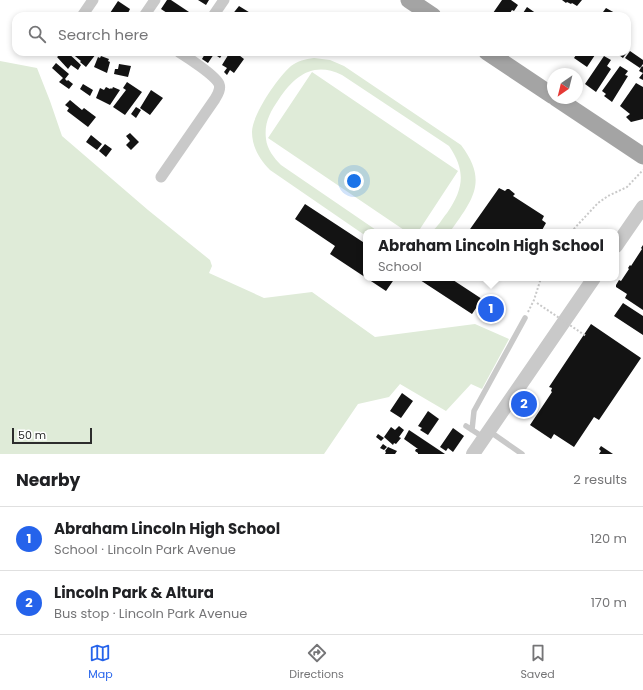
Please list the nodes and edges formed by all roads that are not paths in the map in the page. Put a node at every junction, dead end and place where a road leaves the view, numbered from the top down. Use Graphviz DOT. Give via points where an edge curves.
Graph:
graph roads {
  1 [pos="93,0"];
  2 [pos="155,0"];
  3 [pos="224,0"];
  4 [pos="414,1"];
  5 [pos="85,12"];
  6 [pos="147,12"];
  7 [pos="216,12"];
  8 [pos="429,12"];
  9 [pos="188,56"];
  10 [pos="494,56"];
  11 [pos="547,92"];
  12 [pos="565,104"];
  13 [pos="643,156"];
  14 [pos="161,177"];
  15 [pos="643,207"];
  16 [pos="619,242"];
  17 [pos="592,281"];
  18 [pos="525,318"];
  19 [pos="466,426"];
  20 [pos="472,430"];
  21 [pos="486,434"];
  22 [pos="473,454"];
  23 [pos="522,454"];
  1 -- 5 [label="street"];
  2 -- 6 [label="street"];
  3 -- 7 [label="street"];
  4 -- 8 [label="main road"];
  9 -- 14 [label="street" via="213,76 219,83 220,90"];
  10 -- 11 [label="main road"];
  12 -- 13 [label="main road"];
  15 -- 16 [label="street"];
  17 -- 21 [label="street"];
  18 -- 20 [label="lane" via="474,411"];
  19 -- 20 [label="lane"];
  20 -- 21 [label="lane"];
  21 -- 22 [label="street"];
  21 -- 23 [label="lane"];
}
